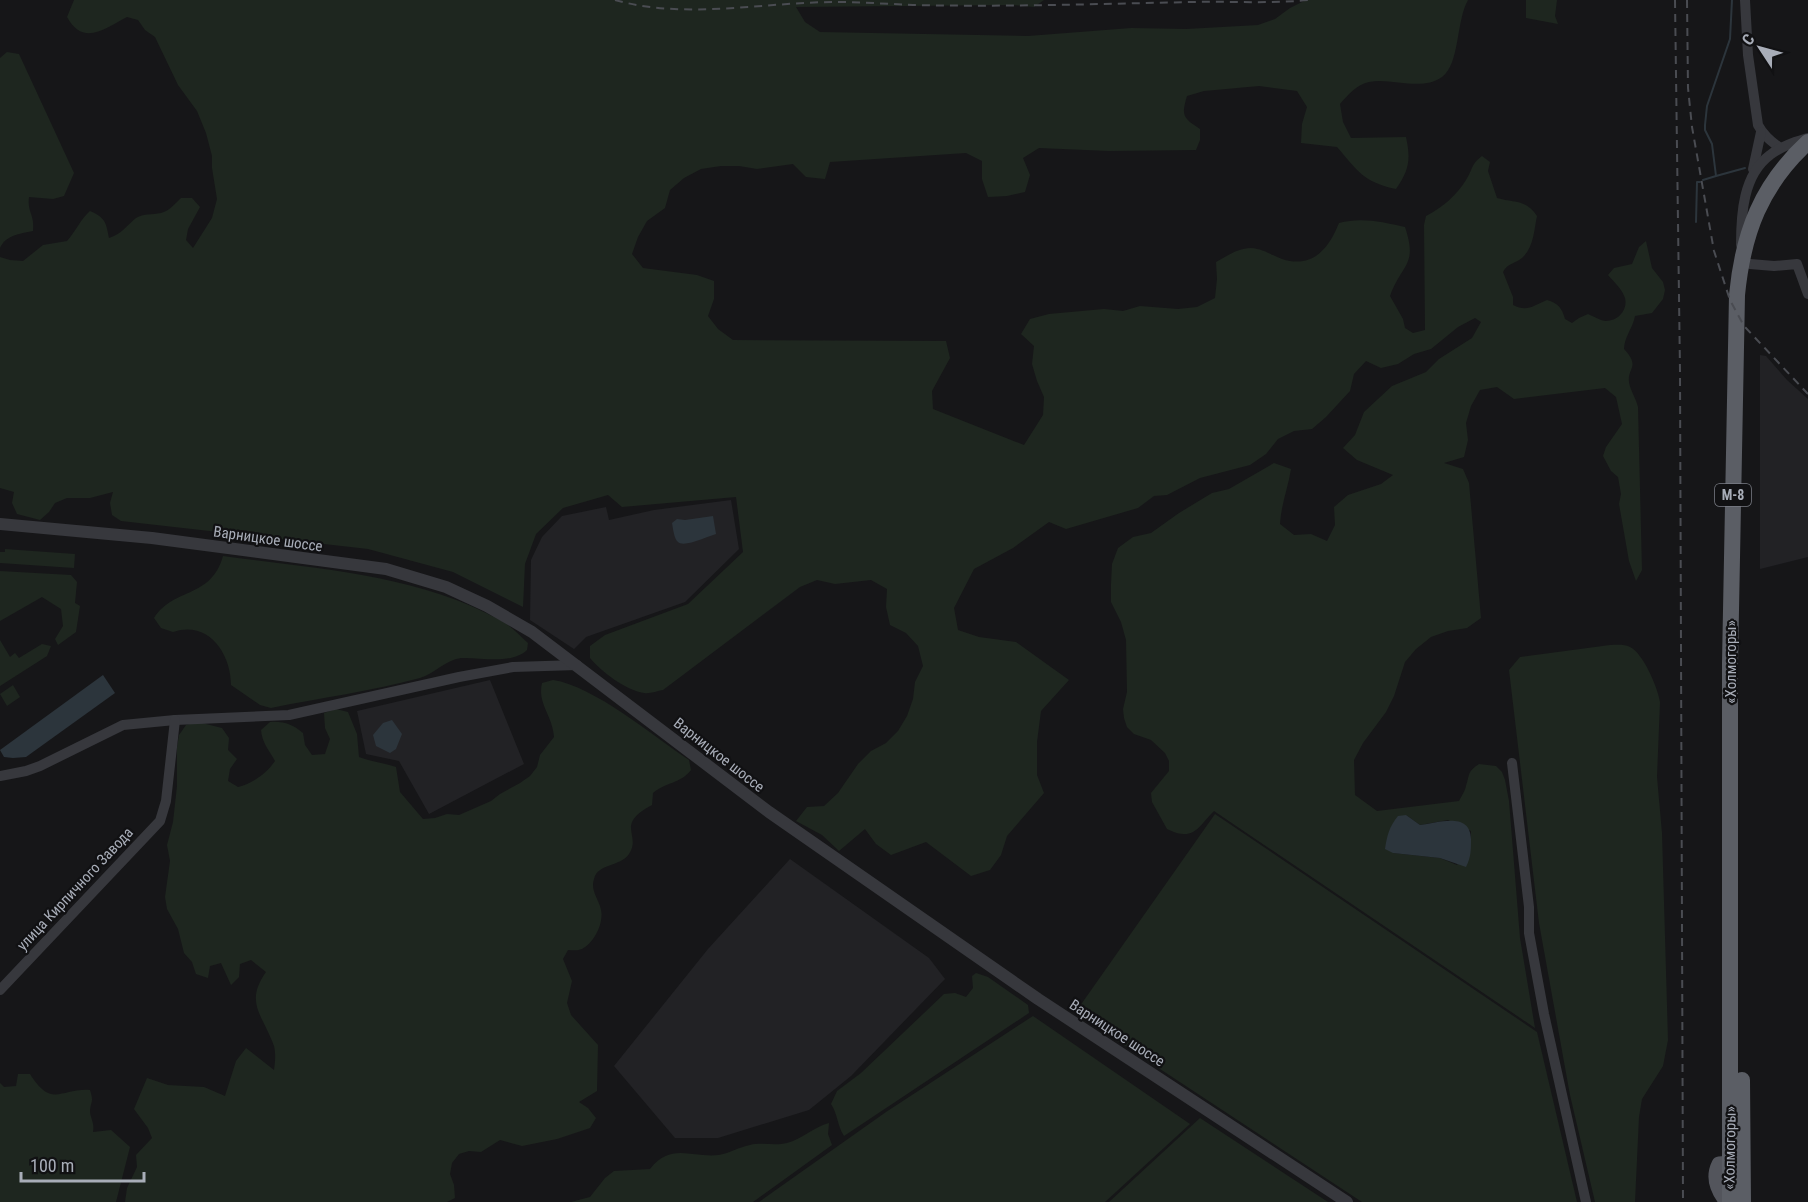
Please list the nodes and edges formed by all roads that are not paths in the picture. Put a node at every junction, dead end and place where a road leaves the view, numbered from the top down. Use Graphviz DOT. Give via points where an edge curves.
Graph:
graph roads {
  1 [pos="1745,0"];
  2 [pos="1761,132"];
  3 [pos="1808,137"];
  4 [pos="1808,142"];
  5 [pos="1780,148"];
  6 [pos="1808,156"];
  7 [pos="1752,175"];
  8 [pos="1745,263"];
  9 [pos="1808,294"];
  10 [pos="0,524"];
  11 [pos="577,664"];
  12 [pos="175,720"];
  13 [pos="1512,763"];
  14 [pos="0,776"];
  15 [pos="0,990"];
  16 [pos="1737,1166"];
  17 [pos="1347,1202"];
  18 [pos="1586,1202"];
  19 [pos="1728,1202"];
  20 [pos="1743,1202"];
  1 -- 2 [label="street" via="1748,55"];
  2 -- 5 [label="street"];
  2 -- 7 [label="street"];
  3 -- 5 [label="street"];
  4 -- 8 [label="highway, «Холмогоры» / М-8" via="1784,166 1765,194 1749,228"];
  5 -- 7 [label="street"];
  6 -- 8 [label="highway, «Холмогоры» / М-8" via="1770,202"];
  7 -- 8 [label="street" via="1741,218"];
  8 -- 9 [label="street" via="1797,264"];
  8 -- 16 [label="highway, «Холмогоры» / М-8" via="1737,295 1730,663"];
  10 -- 11 [label="street, Варницкое шоссе" via="152,538 386,570 446,587 487,606"];
  11 -- 12 [label="street" via="513,667 289,715"];
  11 -- 17 [label="street, Варницкое шоссе" via="788,825 1038,999"];
  12 -- 14 [label="street" via="123,725 40,766"];
  12 -- 15 [label="street, улица Кирпичного Завода" via="160,821"];
  13 -- 18 [label="street" via="1529,933"];
  16 -- 19 [label="highway, «Холмогоры» / М-8"];
  16 -- 20 [label="highway, «Холмогоры» / М-8"];
}
